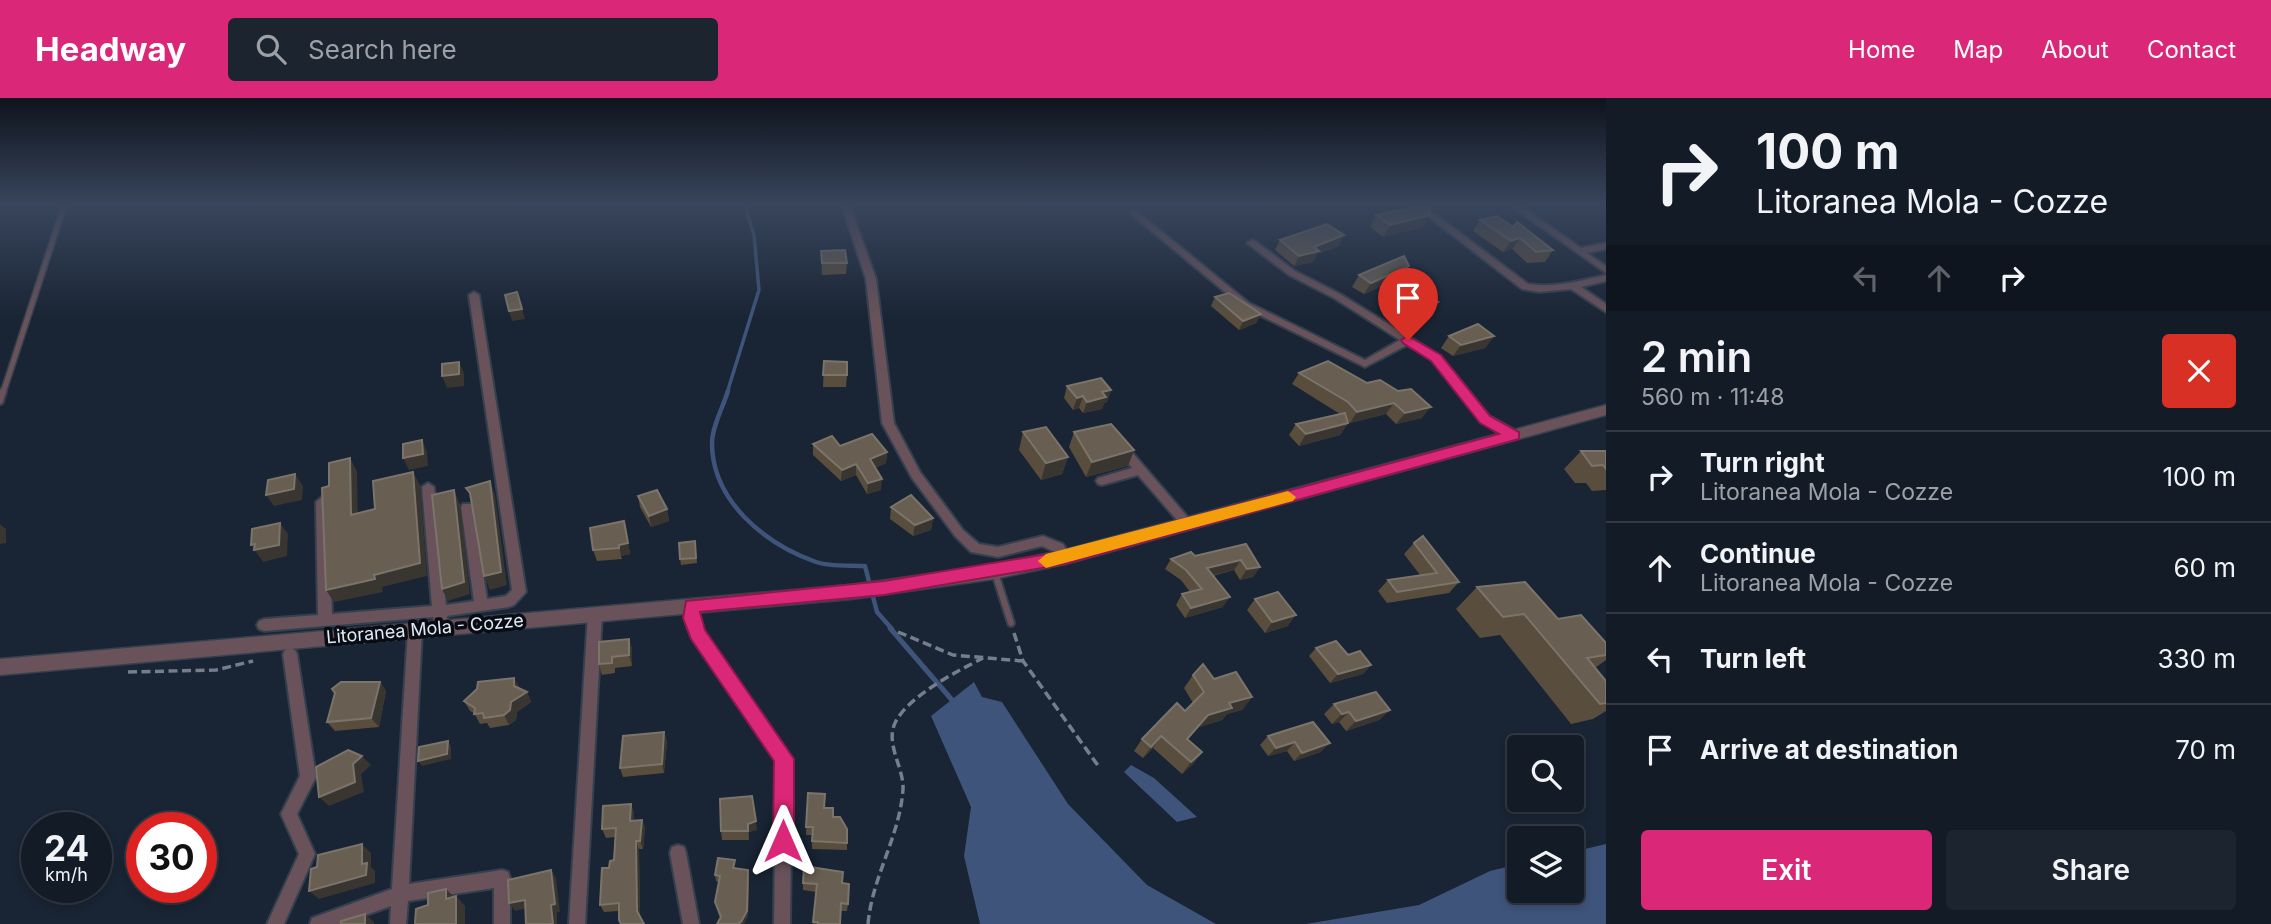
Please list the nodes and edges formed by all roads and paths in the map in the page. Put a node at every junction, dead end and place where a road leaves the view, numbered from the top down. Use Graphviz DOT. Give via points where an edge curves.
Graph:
graph roads {
  1 [pos="52,242"];
  2 [pos="858,242"];
  3 [pos="1170,242"];
  4 [pos="1465,242"];
  5 [pos="1567,242"];
  6 [pos="1252,243"];
  7 [pos="1606,246"];
  8 [pos="1581,251"];
  9 [pos="1606,270"];
  10 [pos="1606,278"];
  11 [pos="1573,286"];
  12 [pos="474,295"];
  13 [pos="1606,309"];
  14 [pos="1408,340"];
  15 [pos="0,401"];
  16 [pos="1606,410"];
  17 [pos="1109,432"];
  18 [pos="1514,435"];
  19 [pos="1140,470"];
  20 [pos="1102,481"];
  21 [pos="428,487"];
  22 [pos="322,502"];
  23 [pos="467,507"];
  24 [pos="1187,524"];
  25 [pos="1065,558"];
  26 [pos="994,572"];
  27 [pos="481,605"];
  28 [pos="692,606"];
  29 [pos="594,614"];
  30 [pos="441,619"];
  31 [pos="325,620"];
  32 [pos="1010,623"];
  33 [pos="264,625"];
  34 [pos="415,630"];
  35 [pos="898,632"];
  36 [pos="290,654"];
  37 [pos="983,658"];
  38 [pos="1023,662"];
  39 [pos="0,667"];
  40 [pos="1099,767"];
  41 [pos="678,853"];
  42 [pos="400,894"];
  43 [pos="275,924"];
  44 [pos="317,924"];
  45 [pos="398,924"];
  46 [pos="502,924"];
  47 [pos="577,924"];
  48 [pos="691,924"];
  49 [pos="782,924"];
  50 [pos="868,924"];
  1 -- 15 [label="lane"];
  2 -- 25 [label="street" via="871,279 888,423 916,475 958,533 975,548 998,552 1042,541 1059,548"];
  3 -- 14 [label="street" via="1246,305 1365,364"];
  4 -- 11 [label="street" via="1525,287"];
  5 -- 8 [label="street"];
  6 -- 14 [label="street" via="1292,274 1338,296"];
  7 -- 8 [label="street"];
  8 -- 9 [label="street"];
  10 -- 11 [label="street"];
  11 -- 13 [label="street"];
  12 -- 27 [label="street" via="519,592 509,601"];
  14 -- 18 [label="street" via="1436,358 1485,419"];
  16 -- 18 [label="street"];
  17 -- 19 [label="street"];
  18 -- 24 [label="street"];
  19 -- 20 [label="street"];
  19 -- 24 [label="street"];
  21 -- 30 [label="street"];
  22 -- 31 [label="street"];
  23 -- 27 [label="street"];
  24 -- 25 [label="street"];
  25 -- 26 [label="street"];
  26 -- 28 [label="street, Litoranea Mola - Cozze" via="851,592"];
  26 -- 32 [label="lane"];
  27 -- 30 [label="street"];
  28 -- 29 [label="street, Litoranea Mola - Cozze"];
  28 -- 49 [label="street" via="697,634 784,759"];
  29 -- 30 [label="street, Litoranea Mola - Cozze"];
  29 -- 47 [label="street"];
  30 -- 31 [label="street"];
  30 -- 34 [label="street, Litoranea Mola - Cozze"];
  31 -- 33 [label="street"];
  32 -- 38 [label="path"];
  34 -- 39 [label="street, Litoranea Mola - Cozze"];
  34 -- 42 [label="street"];
  35 -- 37 [label="path" via="953,655"];
  36 -- 43 [label="street" via="308,777 289,814 307,854"];
  37 -- 38 [label="path"];
  37 -- 50 [label="path" via="935,683 896,720 893,750 903,787 893,838 870,899"];
  38 -- 40 [label="path"];
  41 -- 48 [label="street"];
  42 -- 44 [label="street"];
  42 -- 45 [label="street"];
  42 -- 46 [label="street" via="502,878"];
}
